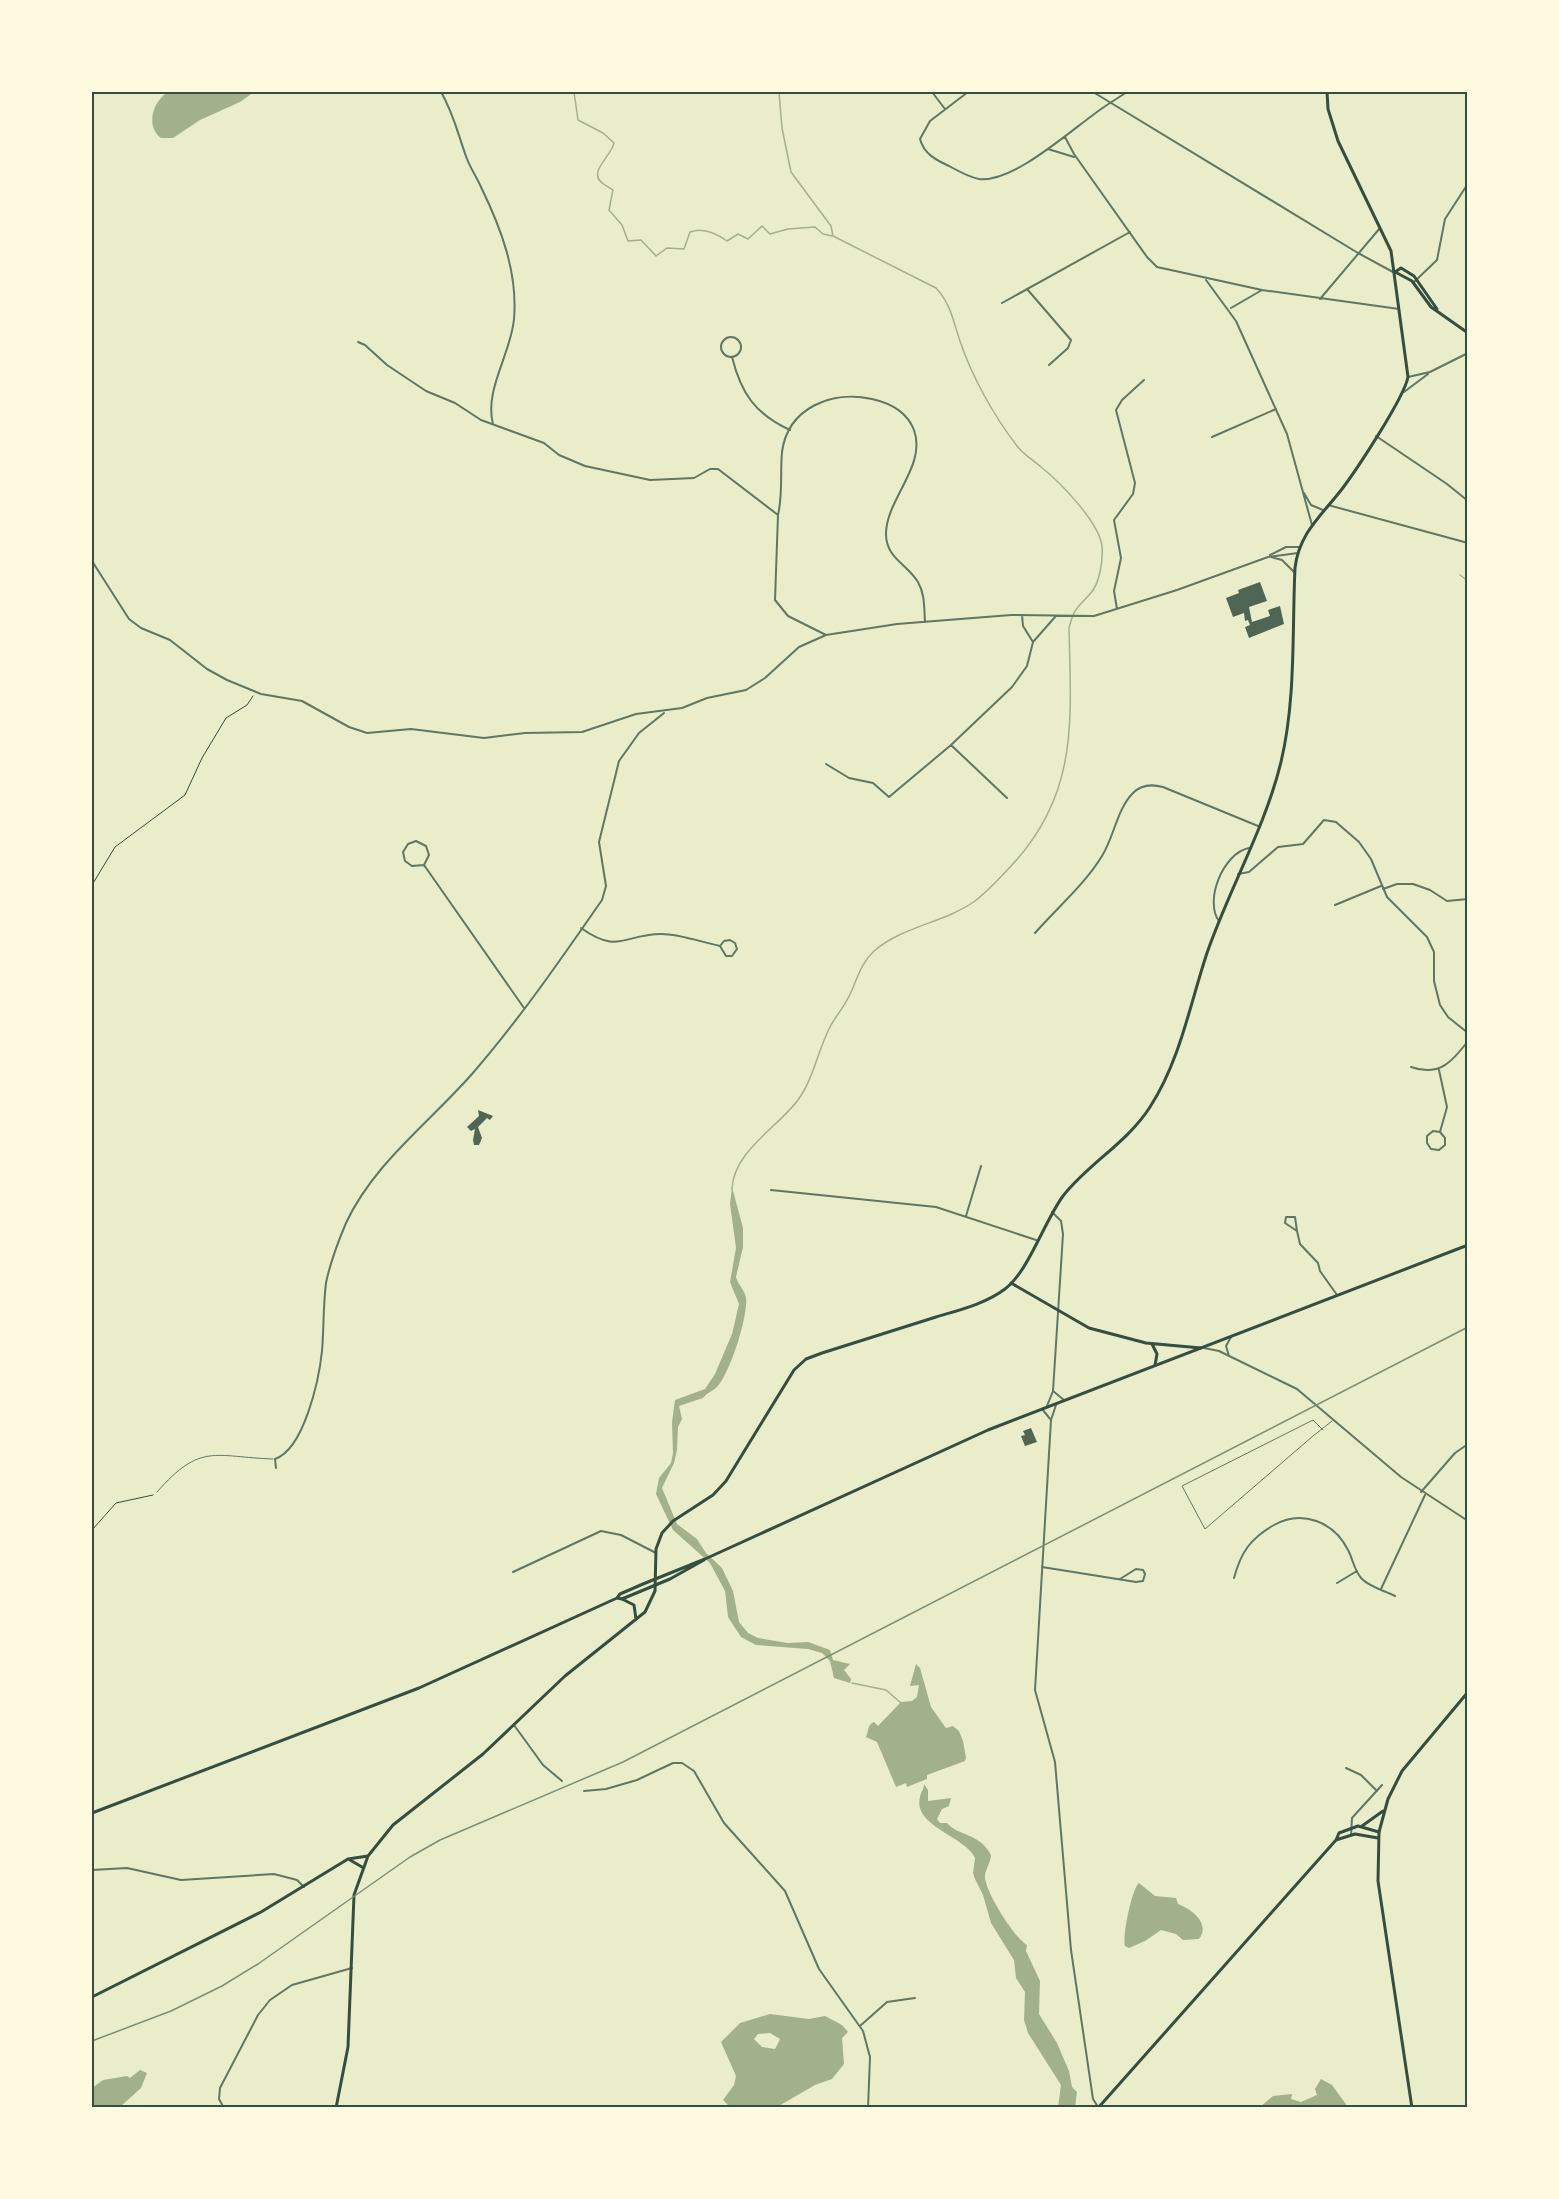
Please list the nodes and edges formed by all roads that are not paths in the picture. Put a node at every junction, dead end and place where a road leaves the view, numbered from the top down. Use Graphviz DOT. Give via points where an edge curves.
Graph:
graph roads {
  1 [pos="441,92"];
  2 [pos="932,92"];
  3 [pos="968,92"];
  4 [pos="1093,92"];
  5 [pos="1127,92"];
  6 [pos="1327,92"];
  7 [pos="1110,103"];
  8 [pos="945,109"];
  9 [pos="1065,137"];
  10 [pos="1048,149"];
  11 [pos="1077,159"];
  12 [pos="1467,185"];
  13 [pos="1380,228"];
  14 [pos="1130,232"];
  15 [pos="1358,253"];
  16 [pos="1395,272"];
  17 [pos="1204,278"];
  18 [pos="1415,281"];
  19 [pos="1027,290"];
  20 [pos="1262,290"];
  21 [pos="1430,297"];
  22 [pos="1320,299"];
  23 [pos="1425,300"];
  24 [pos="1002,303"];
  25 [pos="1229,309"];
  26 [pos="1400,309"];
  27 [pos="1437,309"];
  28 [pos="1467,333"];
  29 [pos="358,342"];
  30 [pos="1467,353"];
  31 [pos="732,357"];
  32 [pos="1049,365"];
  33 [pos="1430,372"];
  34 [pos="1408,377"];
  35 [pos="1144,380"];
  36 [pos="1402,393"];
  37 [pos="1276,409"];
  38 [pos="493,425"];
  39 [pos="789,430"];
  40 [pos="1376,436"];
  41 [pos="1212,437"];
  42 [pos="1303,491"];
  43 [pos="1467,501"];
  44 [pos="1329,505"];
  45 [pos="1324,510"];
  46 [pos="778,515"];
  47 [pos="1312,525"];
  48 [pos="1467,543"];
  49 [pos="1300,547"];
  50 [pos="1298,553"];
  51 [pos="1268,557"];
  52 [pos="92,561"];
  53 [pos="1295,574"];
  54 [pos="1118,609"];
  55 [pos="1022,615"];
  56 [pos="1055,617"];
  57 [pos="925,622"];
  58 [pos="825,634"];
  59 [pos="1033,642"];
  60 [pos="666,711"];
  61 [pos="648,712"];
  62 [pos="652,721"];
  63 [pos="951,745"];
  64 [pos="826,764"];
  65 [pos="1007,798"];
  66 [pos="1258,826"];
  67 [pos="1249,848"];
  68 [pos="424,865"];
  69 [pos="1238,874"];
  70 [pos="1382,887"];
  71 [pos="1467,899"];
  72 [pos="1335,905"];
  73 [pos="1219,921"];
  74 [pos="581,928"];
  75 [pos="1035,933"];
  76 [pos="720,946"];
  77 [pos="524,1008"];
  78 [pos="1467,1033"];
  79 [pos="1467,1041"];
  80 [pos="1411,1067"];
  81 [pos="1439,1070"];
  82 [pos="1440,1132"];
  83 [pos="981,1166"];
  84 [pos="771,1190"];
  85 [pos="1052,1212"];
  86 [pos="966,1215"];
  87 [pos="1297,1231"];
  88 [pos="1036,1240"];
  89 [pos="1467,1245"];
  90 [pos="1011,1283"];
  91 [pos="1337,1295"];
  92 [pos="1057,1310"];
  93 [pos="1232,1335"];
  94 [pos="1152,1344"];
  95 [pos="1201,1348"];
  96 [pos="1229,1356"];
  97 [pos="1155,1365"];
  98 [pos="1053,1391"];
  99 [pos="1064,1400"];
  100 [pos="1058,1402"];
  101 [pos="1047,1406"];
  102 [pos="1041,1408"];
  103 [pos="1051,1420"];
  104 [pos="1334,1420"];
  105 [pos="1323,1430"];
  106 [pos="1467,1444"];
  107 [pos="275,1459"];
  108 [pos="276,1468"];
  109 [pos="157,1492"];
  110 [pos="1421,1492"];
  111 [pos="1425,1495"];
  112 [pos="1467,1521"];
  113 [pos="656,1553"];
  114 [pos="705,1559"];
  115 [pos="1042,1567"];
  116 [pos="1357,1571"];
  117 [pos="513,1572"];
  118 [pos="1234,1578"];
  119 [pos="656,1579"];
  120 [pos="1120,1579"];
  121 [pos="1337,1583"];
  122 [pos="656,1585"];
  123 [pos="1381,1589"];
  124 [pos="1395,1596"];
  125 [pos="616,1599"];
  126 [pos="622,1599"];
  127 [pos="636,1620"];
  128 [pos="1467,1692"];
  129 [pos="514,1725"];
  130 [pos="1347,1768"];
  131 [pos="562,1781"];
  132 [pos="1382,1785"];
  133 [pos="584,1791"];
  134 [pos="1377,1791"];
  135 [pos="1384,1810"];
  136 [pos="92,1813"];
  137 [pos="1362,1826"];
  138 [pos="1350,1827"];
  139 [pos="1379,1832"];
  140 [pos="1351,1835"];
  141 [pos="1378,1838"];
  142 [pos="1336,1840"];
  143 [pos="368,1856"];
  144 [pos="348,1859"];
  145 [pos="363,1867"];
  146 [pos="92,1870"];
  147 [pos="304,1887"];
  148 [pos="352,1968"];
  149 [pos="92,1997"];
  150 [pos="915,1998"];
  151 [pos="860,2026"];
  152 [pos="224,2108"];
  153 [pos="336,2108"];
  154 [pos="868,2108"];
  155 [pos="1098,2108"];
  156 [pos="1412,2108"];
  1 -- 38 [label="street" via="466,158 494,215 515,296 510,341 490,403"];
  2 -- 8 [label="street"];
  3 -- 8 [label="street"];
  4 -- 7 [label="street"];
  5 -- 7 [label="street"];
  6 -- 13 [label="main road" via="1336,136"];
  7 -- 9 [label="street"];
  7 -- 15 [label="street"];
  8 -- 10 [label="street" via="923,130 922,145 935,159 971,177 997,175"];
  9 -- 10 [label="street"];
  9 -- 11 [label="street"];
  10 -- 11 [label="street"];
  11 -- 14 [label="street"];
  12 -- 18 [label="street" via="1445,219 1437,260"];
  13 -- 15 [label="street"];
  13 -- 16 [label="main road"];
  14 -- 17 [label="street" via="1157,267"];
  14 -- 19 [label="street"];
  15 -- 16 [label="street"];
  15 -- 22 [label="street"];
  16 -- 18 [label="main road"];
  16 -- 18 [label="main road" via="1401,268 1412,273"];
  16 -- 26 [label="main road"];
  17 -- 20 [label="street"];
  17 -- 25 [label="street"];
  18 -- 21 [label="main road"];
  18 -- 23 [label="main road"];
  19 -- 24 [label="street"];
  19 -- 32 [label="street" via="1071,340 1068,348"];
  20 -- 22 [label="street"];
  20 -- 25 [label="street"];
  21 -- 23 [label="main road"];
  21 -- 27 [label="main road"];
  22 -- 26 [label="street"];
  23 -- 27 [label="main road"];
  25 -- 37 [label="street"];
  26 -- 34 [label="main road"];
  27 -- 28 [label="main road"];
  29 -- 38 [label="street" via="426,391"];
  30 -- 33 [label="street"];
  31 -- 31 [label="street" via="725,355 721,346 731,336 741,344"];
  31 -- 39 [label="street" via="740,386 752,404 769,420"];
  33 -- 34 [label="street"];
  33 -- 36 [label="street"];
  34 -- 36 [label="main road"];
  35 -- 54 [label="street" via="1116,410 1135,483 1133,494 1114,520 1121,558 1114,591"];
  36 -- 40 [label="main road"];
  37 -- 41 [label="street"];
  37 -- 42 [label="street" via="1293,449"];
  38 -- 46 [label="street" via="544,443 578,463 639,479 694,478 716,468"];
  39 -- 46 [label="street" via="782,452"];
  39 -- 57 [label="street" via="814,405 834,397 882,401 908,419 916,438 915,452 887,523 886,538 895,558 919,585"];
  40 -- 43 [label="street"];
  40 -- 44 [label="main road"];
  42 -- 45 [label="street" via="1311,505"];
  42 -- 47 [label="street"];
  44 -- 45 [label="main road"];
  44 -- 48 [label="street"];
  45 -- 47 [label="main road"];
  46 -- 58 [label="street" via="775,600 788,616"];
  47 -- 49 [label="main road"];
  49 -- 50 [label="main road"];
  49 -- 51 [label="street" via="1286,547"];
  50 -- 51 [label="street"];
  50 -- 53 [label="main road"];
  51 -- 53 [label="street" via="1282,560"];
  51 -- 54 [label="street"];
  52 -- 61 [label="street" via="118,605 135,624 171,640 217,675 256,691 302,701 355,729 378,734 411,729 484,738 575,732"];
  53 -- 66 [label="main road" via="1286,736 1275,783"];
  54 -- 56 [label="street" via="1080,618"];
  55 -- 56 [label="street"];
  55 -- 57 [label="street"];
  55 -- 59 [label="street" via="1023,626"];
  56 -- 59 [label="street"];
  57 -- 58 [label="street"];
  58 -- 60 [label="street" via="799,646 752,687"];
  59 -- 63 [label="street" via="1027,666 1017,682"];
  60 -- 61 [label="street"];
  60 -- 62 [label="street"];
  61 -- 62 [label="street"];
  62 -- 74 [label="street" via="619,761 599,842 605,894"];
  63 -- 64 [label="street" via="889,797 873,783 849,778"];
  63 -- 65 [label="street"];
  66 -- 67 [label="main road"];
  66 -- 75 [label="street" via="1163,787 1141,787 1127,800 1097,864"];
  67 -- 69 [label="main road"];
  67 -- 73 [label="street" via="1235,853 1223,867 1215,899"];
  68 -- 68 [label="street" via="412,866 405,861 408,844 416,841 426,846 429,855"];
  68 -- 77 [label="street"];
  69 -- 70 [label="street" via="1248,873 1278,847 1303,844 1318,824 1331,820 1362,846"];
  69 -- 73 [label="main road"];
  70 -- 71 [label="street" via="1413,884 1447,901"];
  70 -- 72 [label="street"];
  70 -- 78 [label="street" via="1429,939 1440,1005"];
  73 -- 85 [label="main road" via="1175,1056 1155,1099 1133,1130 1078,1179"];
  74 -- 76 [label="street" via="615,943 660,934"];
  74 -- 77 [label="street"];
  76 -- 76 [label="street" via="722,954 728,956 737,949 730,940"];
  77 -- 107 [label="street" via="472,1073 397,1150 351,1215 327,1280 322,1354 306,1415 291,1448"];
  79 -- 81 [label="street" via="1450,1063"];
  80 -- 81 [label="street"];
  81 -- 82 [label="street" via="1447,1107"];
  82 -- 82 [label="street" via="1433,1131 1427,1136 1431,1149 1439,1150 1444,1145 1445,1138"];
  83 -- 86 [label="street"];
  84 -- 86 [label="street" via="936,1206"];
  85 -- 88 [label="main road"];
  85 -- 92 [label="street" via="1060,1219 1063,1230"];
  86 -- 88 [label="street"];
  87 -- 87 [label="street" via="1296,1217 1286,1217 1285,1223"];
  87 -- 91 [label="street" via="1300,1244 1317,1262"];
  88 -- 90 [label="main road"];
  89 -- 91 [label="main road"];
  90 -- 92 [label="main road"];
  90 -- 113 [label="main road" via="982,1301 803,1361 726,1481 664,1528"];
  91 -- 93 [label="main road"];
  92 -- 94 [label="main road" via="1085,1327"];
  92 -- 98 [label="street"];
  93 -- 95 [label="main road"];
  93 -- 96 [label="street" via="1226,1346"];
  94 -- 95 [label="main road"];
  94 -- 97 [label="main road" via="1157,1354"];
  95 -- 96 [label="street"];
  95 -- 97 [label="main road"];
  96 -- 104 [label="street" via="1294,1387"];
  97 -- 99 [label="main road"];
  98 -- 99 [label="street"];
  98 -- 101 [label="street"];
  99 -- 100 [label="main road"];
  100 -- 101 [label="main road"];
  100 -- 103 [label="street"];
  101 -- 102 [label="main road"];
  102 -- 103 [label="street"];
  102 -- 114 [label="main road"];
  103 -- 115 [label="street"];
  104 -- 105 [label="lane"];
  104 -- 110 [label="street"];
  105 -- 105 [label="lane" via="1313,1436 1205,1529 1182,1486 1313,1420"];
  106 -- 110 [label="street"];
  107 -- 108 [label="street"];
  107 -- 109 [label="lane" via="217,1455 198,1458 176,1471"];
  110 -- 111 [label="street"];
  111 -- 112 [label="street"];
  111 -- 123 [label="street"];
  113 -- 117 [label="street" via="621,1535 601,1531"];
  113 -- 119 [label="main road"];
  114 -- 119 [label="main road"];
  114 -- 122 [label="main road"];
  115 -- 120 [label="street"];
  115 -- 155 [label="street" via="1036,1697 1055,1762 1072,1958 1093,2099"];
  116 -- 118 [label="street" via="1346,1545 1332,1530 1318,1521 1298,1517 1277,1523 1251,1542 1242,1552"];
  116 -- 121 [label="street"];
  116 -- 123 [label="street" via="1365,1581"];
  119 -- 122 [label="main road"];
  119 -- 125 [label="main road"];
  120 -- 120 [label="street" via="1139,1582 1145,1574 1136,1569"];
  122 -- 126 [label="main road"];
  122 -- 127 [label="main road" via="650,1605"];
  123 -- 124 [label="street"];
  125 -- 126 [label="main road"];
  125 -- 136 [label="main road" via="419,1688"];
  126 -- 127 [label="main road" via="634,1605"];
  127 -- 129 [label="main road" via="565,1676"];
  128 -- 135 [label="main road" via="1407,1763"];
  129 -- 131 [label="street" via="543,1765"];
  129 -- 143 [label="main road" via="393,1825"];
  130 -- 134 [label="street"];
  132 -- 134 [label="street"];
  133 -- 151 [label="street" via="637,1780 673,1763 691,1768 724,1823 785,1891 819,1969"];
  134 -- 138 [label="street" via="1352,1818"];
  135 -- 137 [label="main road"];
  135 -- 139 [label="main road"];
  137 -- 138 [label="main road"];
  137 -- 139 [label="main road"];
  138 -- 140 [label="street"];
  138 -- 142 [label="main road" via="1339,1833"];
  139 -- 141 [label="main road"];
  140 -- 141 [label="main road"];
  140 -- 142 [label="main road"];
  141 -- 156 [label="main road" via="1378,1881"];
  142 -- 155 [label="main road"];
  143 -- 144 [label="main road"];
  143 -- 145 [label="main road"];
  144 -- 145 [label="main road"];
  144 -- 147 [label="main road"];
  145 -- 148 [label="main road" via="354,1896"];
  146 -- 147 [label="street" via="127,1868 181,1880 274,1874 297,1880"];
  147 -- 149 [label="main road"];
  148 -- 152 [label="street" via="292,1985 270,2000 220,2088 219,2099"];
  148 -- 153 [label="main road" via="348,2055"];
  150 -- 151 [label="street" via="887,2002"];
  151 -- 154 [label="street" via="870,2052"];
}
